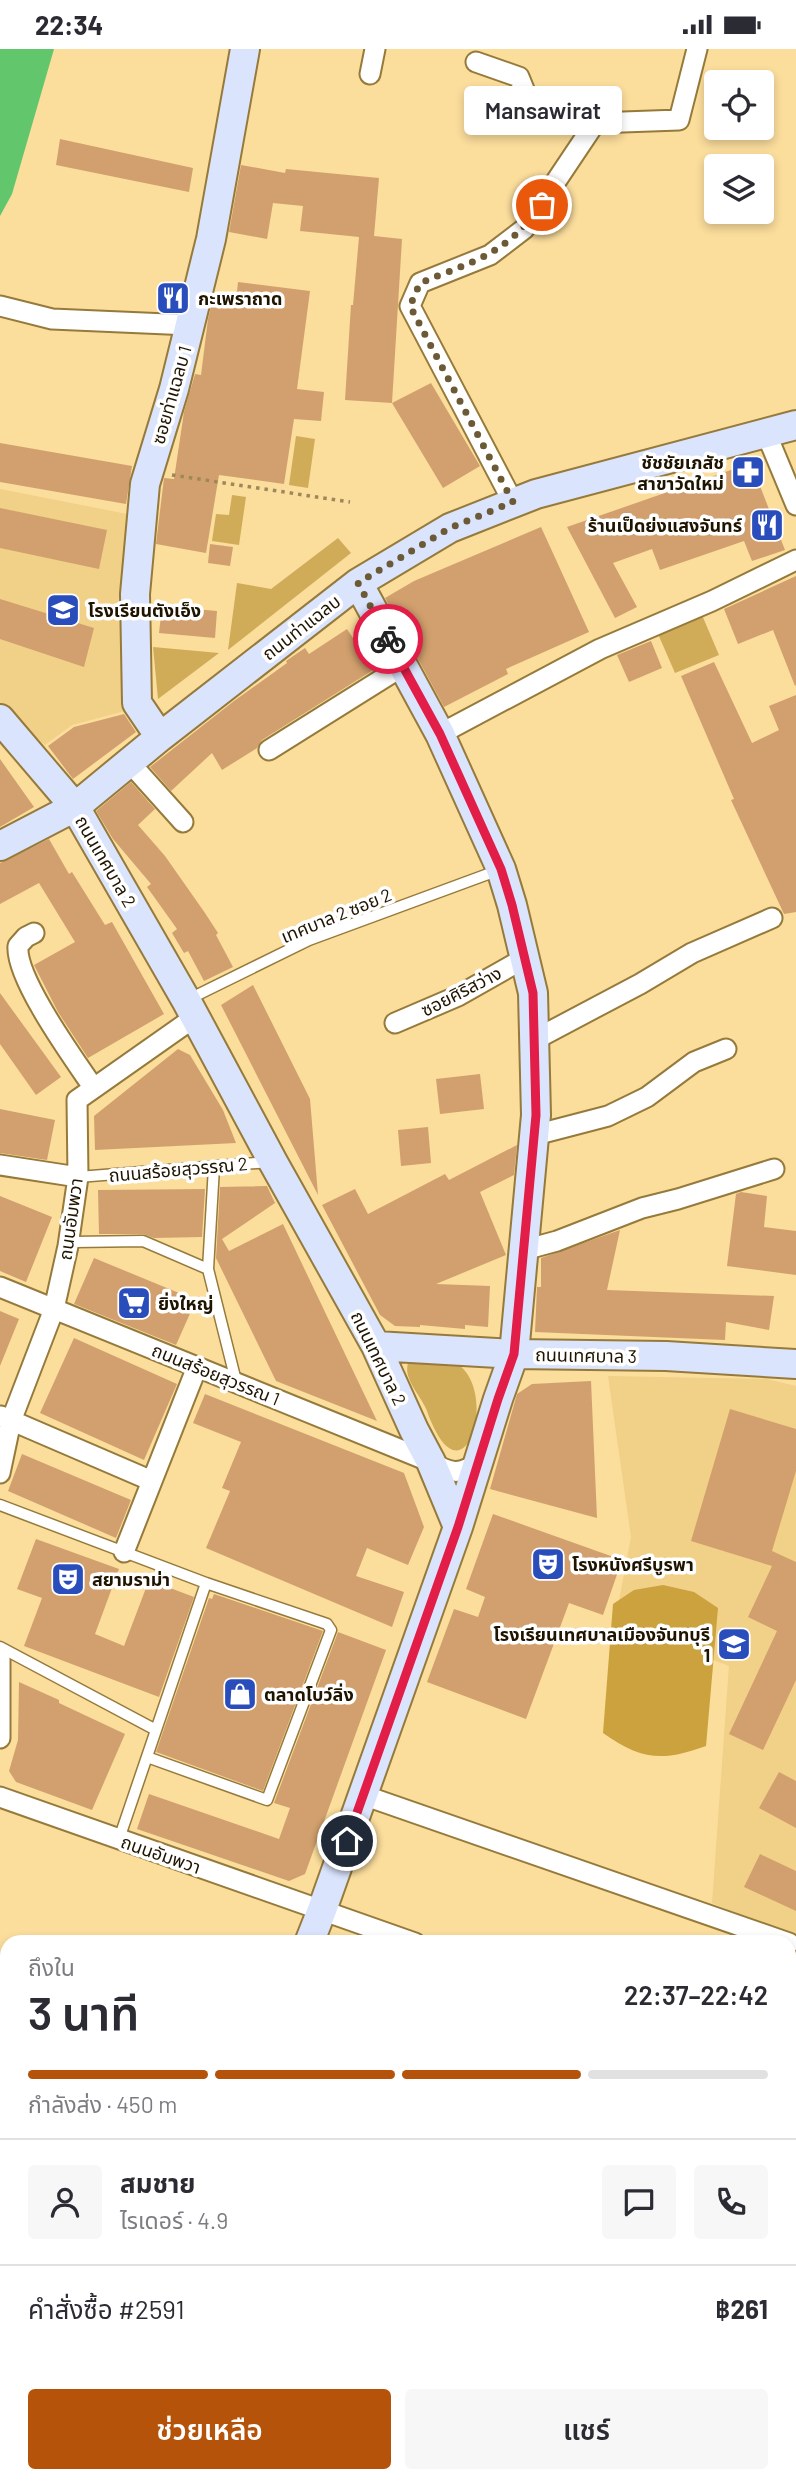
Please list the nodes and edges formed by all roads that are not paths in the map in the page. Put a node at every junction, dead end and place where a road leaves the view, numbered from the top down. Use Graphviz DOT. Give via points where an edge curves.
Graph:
graph roads {
  1 [pos="244,49"];
  2 [pos="375,49"];
  3 [pos="697,49"];
  4 [pos="476,62"];
  5 [pos="370,74"];
  6 [pos="595,123"];
  7 [pos="0,306"];
  8 [pos="190,325"];
  9 [pos="796,425"];
  10 [pos="766,433"];
  11 [pos="513,502"];
  12 [pos="796,505"];
  13 [pos="796,560"];
  14 [pos="358,583"];
  15 [pos="403,666"];
  16 [pos="0,719"];
  17 [pos="440,734"];
  18 [pos="160,737"];
  19 [pos="269,750"];
  20 [pos="130,763"];
  21 [pos="75,807"];
  22 [pos="183,822"];
  23 [pos="0,846"];
  24 [pos="501,869"];
  25 [pos="772,918"];
  26 [pos="34,933"];
  27 [pos="525,958"];
  28 [pos="191,1008"];
  29 [pos="395,1023"];
  30 [pos="534,1040"];
  31 [pos="726,1049"];
  32 [pos="93,1087"];
  33 [pos="535,1135"];
  34 [pos="273,1162"];
  35 [pos="0,1165"];
  36 [pos="214,1167"];
  37 [pos="774,1169"];
  38 [pos="78,1177"];
  39 [pos="68,1246"];
  40 [pos="524,1250"];
  41 [pos="208,1269"];
  42 [pos="0,1287"];
  43 [pos="54,1309"];
  44 [pos="376,1346"];
  45 [pos="416,1349"];
  46 [pos="455,1350"];
  47 [pos="514,1354"];
  48 [pos="796,1364"];
  49 [pos="197,1367"];
  50 [pos="236,1383"];
  51 [pos="394,1385"];
  52 [pos="498,1399"];
  53 [pos="6,1418"];
  54 [pos="431,1462"];
  55 [pos="479,1462"];
  56 [pos="0,1473"];
  57 [pos="152,1481"];
  58 [pos="0,1505"];
  59 [pos="458,1527"];
  60 [pos="124,1552"];
  61 [pos="206,1583"];
  62 [pos="0,1647"];
  63 [pos="0,1665"];
  64 [pos="156,1730"];
  65 [pos="0,1738"];
  66 [pos="148,1757"];
  67 [pos="363,1795"];
  68 [pos="0,1797"];
  69 [pos="119,1839"];
  70 [pos="322,1910"];
  71 [pos="312,1935"];
  72 [pos="392,1935"];
  73 [pos="766,1935"];
  1 -- 8 [label="street, ซอยท่าแฉลบ 1" via="211,239"];
  2 -- 5 [label="street"];
  3 -- 6 [label="street" via="679,120"];
  4 -- 6 [label="street" via="519,76 530,104"];
  6 -- 11 [label="street" via="524,229 490,255 420,283 410,306"];
  7 -- 8 [label="street" via="52,319"];
  8 -- 18 [label="street, ซอยท่าแฉลบ 1" via="145,484 135,594 137,703"];
  9 -- 10 [label="street, ถนนท่าแฉลบ"];
  10 -- 11 [label="street, ถนนท่าแฉลบ"];
  10 -- 12 [label="street"];
  11 -- 14 [label="street, ถนนท่าแฉลบ" via="450,528"];
  13 -- 17 [label="street" via="600,649"];
  14 -- 15 [label="street"];
  14 -- 18 [label="street, ถนนท่าแฉลบ"];
  15 -- 17 [label="street"];
  15 -- 19 [label="street"];
  16 -- 21 [label="street, ถนนเทศบาล 2"];
  17 -- 24 [label="street"];
  18 -- 20 [label="street, ถนนท่าแฉลบ"];
  20 -- 21 [label="street, ถนนท่าแฉลบ"];
  20 -- 22 [label="street"];
  21 -- 23 [label="street, ถนนท่าแฉลบ"];
  21 -- 28 [label="street, ถนนเทศบาล 2"];
  24 -- 27 [label="street"];
  24 -- 28 [label="lane, เทศบาล 2 ซอย 2" via="309,940"];
  25 -- 30 [label="street" via="692,953"];
  26 -- 32 [label="street" via="18,946 21,965 57,1034"];
  27 -- 29 [label="street, ซอยศิริสว่าง" via="458,996"];
  27 -- 30 [label="street" via="533,993"];
  28 -- 32 [label="street, ถนนอัมพวา"];
  28 -- 34 [label="street, ถนนเทศบาล 2"];
  30 -- 33 [label="street"];
  31 -- 33 [label="street" via="694,1062 647,1097 608,1116"];
  32 -- 38 [label="street, ถนนอัมพวา" via="77,1100"];
  33 -- 40 [label="street"];
  34 -- 36 [label="lane, ถนนสร้อยสุวรรณ 2"];
  34 -- 44 [label="street, ถนนเทศบาล 2"];
  35 -- 38 [label="street, ถนนสร้อยสุวรรณ 2"];
  36 -- 38 [label="lane, ถนนสร้อยสุวรรณ 2"];
  36 -- 41 [label="lane"];
  37 -- 40 [label="street" via="642,1208"];
  38 -- 39 [label="street, ถนนอัมพวา"];
  39 -- 41 [label="lane" via="74,1242 143,1241"];
  39 -- 43 [label="street, ถนนอัมพวา"];
  40 -- 47 [label="street"];
  41 -- 50 [label="lane"];
  42 -- 43 [label="street, ถนนสร้อยสุวรรณ 1"];
  43 -- 49 [label="street, ถนนสร้อยสุวรรณ 1"];
  43 -- 53 [label="street, ถนนอัมพวา"];
  44 -- 45 [label="street, ถนนเทศบาล 3"];
  44 -- 51 [label="street, ถนนเทศบาล 2"];
  45 -- 46 [label="street, ถนนเทศบาล 3"];
  45 -- 51 [label="street" via="397,1363"];
  46 -- 47 [label="street, ถนนเทศบาล 3"];
  46 -- 52 [label="street" via="489,1371"];
  47 -- 48 [label="street, ถนนเทศบาล 3"];
  47 -- 52 [label="street"];
  49 -- 50 [label="street, ถนนสร้อยสุวรรณ 1"];
  49 -- 57 [label="street"];
  50 -- 54 [label="street, ถนนสร้อยสุวรรณ 1"];
  51 -- 54 [label="street, ถนนเทศบาล 2"];
  52 -- 55 [label="street"];
  53 -- 56 [label="street, ถนนอัมพวา"];
  53 -- 57 [label="street"];
  54 -- 55 [label="street" via="456,1472"];
  54 -- 59 [label="street, ถนนเทศบาล 2"];
  55 -- 59 [label="street"];
  57 -- 60 [label="street"];
  58 -- 60 [label="lane"];
  59 -- 67 [label="street"];
  60 -- 61 [label="lane"];
  61 -- 64 [label="lane"];
  61 -- 66 [label="lane" via="327,1624 331,1630 267,1800"];
  62 -- 64 [label="lane"];
  63 -- 65 [label="street"];
  64 -- 66 [label="lane"];
  66 -- 69 [label="lane"];
  67 -- 70 [label="street"];
  67 -- 73 [label="street"];
  68 -- 69 [label="street, ถนนอัมพวา"];
  69 -- 70 [label="street, ถนนอัมพวา"];
  70 -- 71 [label="street"];
  70 -- 72 [label="street, ถนนอัมพวา"];
}
